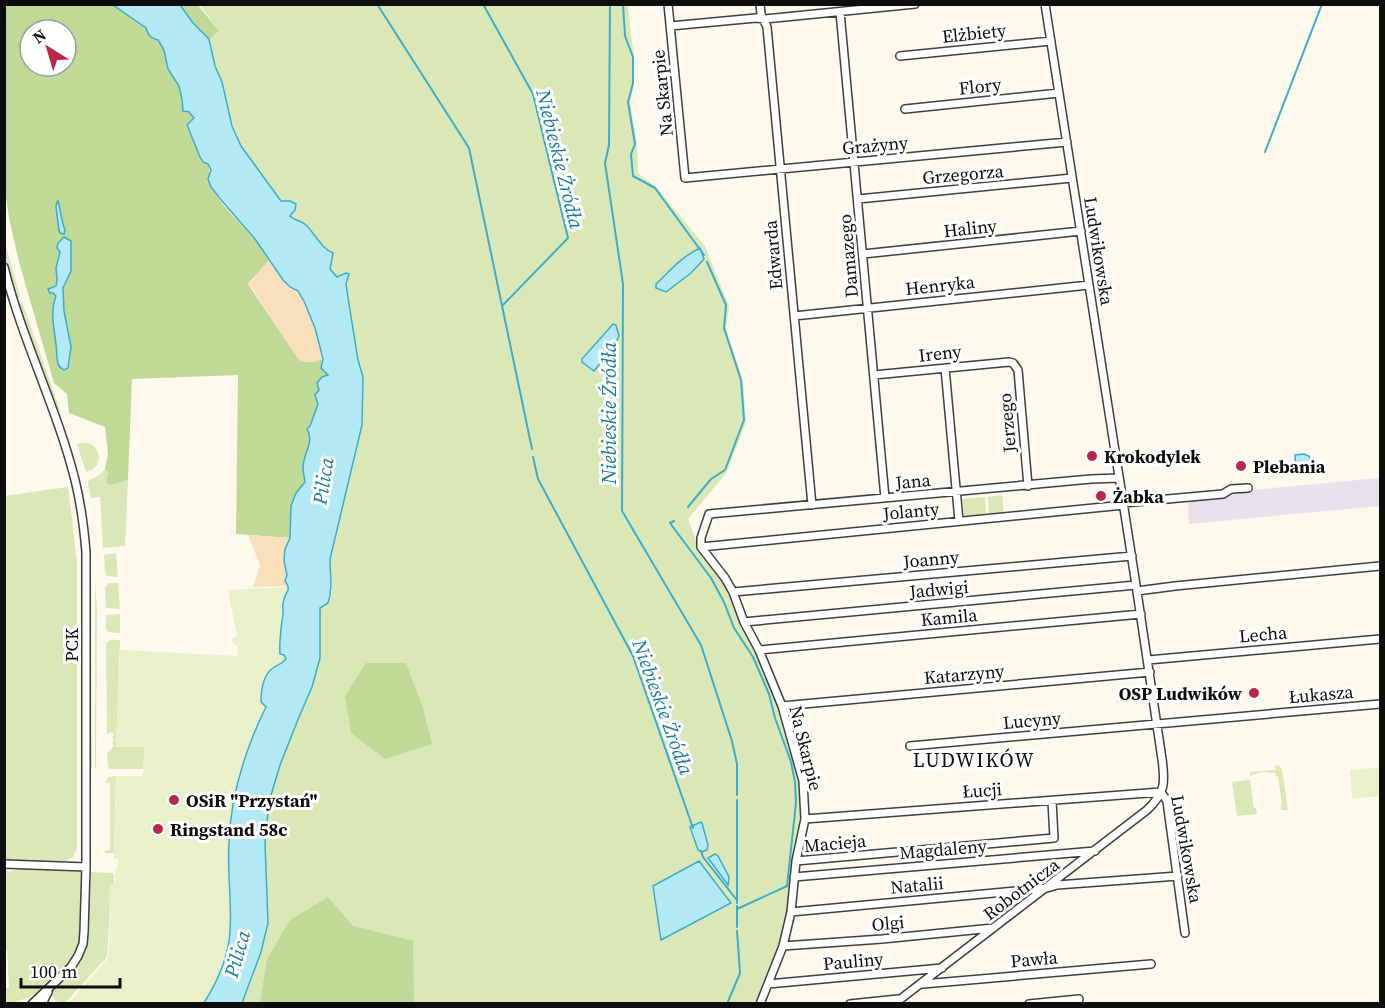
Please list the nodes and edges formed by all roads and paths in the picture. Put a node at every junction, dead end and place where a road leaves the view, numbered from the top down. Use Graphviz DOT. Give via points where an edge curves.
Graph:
graph roads {
  1 [pos="668,4"];
  2 [pos="760,4"];
  3 [pos="915,4"];
  4 [pos="1045,4"];
  5 [pos="840,12"];
  6 [pos="765,19"];
  7 [pos="670,26"];
  8 [pos="1051,41"];
  9 [pos="900,56"];
  10 [pos="1059,93"];
  11 [pos="904,109"];
  12 [pos="1066,142"];
  13 [pos="854,162"];
  14 [pos="780,169"];
  15 [pos="685,178"];
  16 [pos="1072,178"];
  17 [pos="858,199"];
  18 [pos="1081,231"];
  19 [pos="863,254"];
  20 [pos="4,267"];
  21 [pos="1089,285"];
  22 [pos="15,303"];
  23 [pos="6,304"];
  24 [pos="868,308"];
  25 [pos="794,316"];
  26 [pos="1009,362"];
  27 [pos="945,368"];
  28 [pos="874,375"];
  29 [pos="1119,478"];
  30 [pos="1028,486"];
  31 [pos="1248,488"];
  32 [pos="956,492"];
  33 [pos="885,498"];
  34 [pos="1123,504"];
  35 [pos="812,505"];
  36 [pos="959,522"];
  37 [pos="701,547"];
  38 [pos="1132,556"];
  39 [pos="1380,566"];
  40 [pos="1137,588"];
  41 [pos="733,592"];
  42 [pos="1141,614"];
  43 [pos="744,622"];
  44 [pos="1380,639"];
  45 [pos="759,650"];
  46 [pos="1148,660"];
  47 [pos="1150,672"];
  48 [pos="1380,704"];
  49 [pos="782,706"];
  50 [pos="1156,724"];
  51 [pos="910,746"];
  52 [pos="1161,792"];
  53 [pos="1052,801"];
  54 [pos="805,819"];
  55 [pos="1095,851"];
  56 [pos="796,861"];
  57 [pos="4,864"];
  58 [pos="86,867"];
  59 [pos="1178,876"];
  60 [pos="794,877"];
  61 [pos="1047,888"];
  62 [pos="791,912"];
  63 [pos="995,928"];
  64 [pos="1185,933"];
  65 [pos="783,946"];
  66 [pos="1151,964"];
  67 [pos="942,968"];
  68 [pos="768,984"];
  69 [pos="920,984"];
  70 [pos="51,987"];
  71 [pos="901,998"];
  72 [pos="1079,999"];
  73 [pos="32,1004"];
  74 [pos="42,1004"];
  75 [pos="760,1004"];
  76 [pos="850,1004"];
  77 [pos="894,1004"];
  78 [pos="1029,1004"];
  1 -- 7 [label="street, Na Skarpie"];
  2 -- 6 [label="street, Edwarda"];
  3 -- 5 [label="street"];
  4 -- 8 [label="street, Ludwikowska"];
  5 -- 6 [label="street"];
  5 -- 13 [label="street, Damazego"];
  6 -- 7 [label="street"];
  6 -- 14 [label="street, Edwarda"];
  7 -- 15 [label="street, Na Skarpie"];
  8 -- 9 [label="street, Elżbiety"];
  8 -- 10 [label="street, Ludwikowska"];
  10 -- 11 [label="street, Flory"];
  10 -- 12 [label="street, Ludwikowska"];
  12 -- 13 [label="street, Grażyny"];
  12 -- 16 [label="street, Ludwikowska"];
  13 -- 14 [label="street, Grażyny"];
  13 -- 17 [label="street, Damazego"];
  14 -- 15 [label="street, Grażyny"];
  14 -- 25 [label="street, Edwarda"];
  16 -- 17 [label="street, Grzegorza"];
  16 -- 18 [label="street, Ludwikowska"];
  17 -- 19 [label="street, Damazego"];
  18 -- 19 [label="street, Haliny"];
  18 -- 21 [label="street, Ludwikowska"];
  19 -- 24 [label="street, Damazego"];
  20 -- 22 [label="street, PCK"];
  21 -- 24 [label="street, Henryka"];
  21 -- 29 [label="street, Ludwikowska"];
  22 -- 23 [label="street"];
  22 -- 58 [label="street, PCK" via="75,480 84,530"];
  24 -- 25 [label="street, Henryka"];
  24 -- 28 [label="street, Damazego"];
  25 -- 35 [label="street, Edwarda"];
  26 -- 27 [label="street, Ireny"];
  26 -- 30 [label="street, Jerzego" via="1018,370"];
  27 -- 28 [label="street, Ireny"];
  27 -- 32 [label="street"];
  28 -- 33 [label="street, Damazego"];
  29 -- 30 [label="street, Jana"];
  29 -- 34 [label="street, Ludwikowska"];
  30 -- 32 [label="street, Jana"];
  31 -- 34 [label="street"];
  32 -- 33 [label="street, Jana"];
  32 -- 36 [label="street"];
  33 -- 35 [label="street, Jana"];
  34 -- 36 [label="street, Jolanty"];
  34 -- 38 [label="street, Ludwikowska"];
  35 -- 37 [label="street, Jana" via="709,514"];
  36 -- 37 [label="street, Jolanty"];
  37 -- 41 [label="street, Na Skarpie"];
  38 -- 40 [label="street, Ludwikowska"];
  38 -- 41 [label="street, Joanny"];
  39 -- 40 [label="street"];
  40 -- 42 [label="street, Ludwikowska"];
  40 -- 43 [label="street, Jadwigi"];
  41 -- 43 [label="street, Na Skarpie"];
  42 -- 45 [label="street, Kamila"];
  42 -- 46 [label="street, Ludwikowska"];
  43 -- 45 [label="street, Na Skarpie"];
  44 -- 46 [label="street, Lecha"];
  45 -- 49 [label="street, Na Skarpie"];
  46 -- 47 [label="street, Ludwikowska"];
  47 -- 49 [label="street, Katarzyny"];
  47 -- 50 [label="street, Ludwikowska"];
  48 -- 50 [label="street, Łukasza"];
  49 -- 54 [label="street, Na Skarpie" via="803,781"];
  50 -- 51 [label="street, Lucyny"];
  50 -- 52 [label="street, Ludwikowska" via="1164,776"];
  52 -- 53 [label="street, Łucji"];
  52 -- 55 [label="street, Robotnicza" via="1147,810"];
  52 -- 59 [label="street, Ludwikowska" via="1167,801"];
  53 -- 54 [label="street, Łucji"];
  53 -- 56 [label="street, Macieja" via="1054,838"];
  54 -- 56 [label="street, Na Skarpie"];
  55 -- 60 [label="street, Magdaleny"];
  55 -- 61 [label="street, Robotnicza"];
  56 -- 60 [label="street, Na Skarpie"];
  57 -- 58 [label="street"];
  58 -- 70 [label="street, PCK" via="83,944 71,967"];
  59 -- 61 [label="street, Natalii"];
  59 -- 64 [label="street, Ludwikowska"];
  60 -- 62 [label="street, Na Skarpie"];
  61 -- 62 [label="street, Natalii"];
  61 -- 63 [label="street, Robotnicza"];
  62 -- 65 [label="street, Na Skarpie"];
  63 -- 65 [label="street, Olgi"];
  63 -- 67 [label="street, Robotnicza"];
  65 -- 68 [label="street, Na Skarpie"];
  66 -- 69 [label="street, Pawła"];
  67 -- 68 [label="street, Pauliny"];
  67 -- 69 [label="street, Robotnicza"];
  68 -- 75 [label="street, Na Skarpie"];
  69 -- 71 [label="street, Robotnicza"];
  70 -- 73 [label="street, PCK"];
  70 -- 74 [label="street, PCK"];
  71 -- 76 [label="street"];
  71 -- 77 [label="street, Robotnicza"];
  72 -- 78 [label="street"];
}
